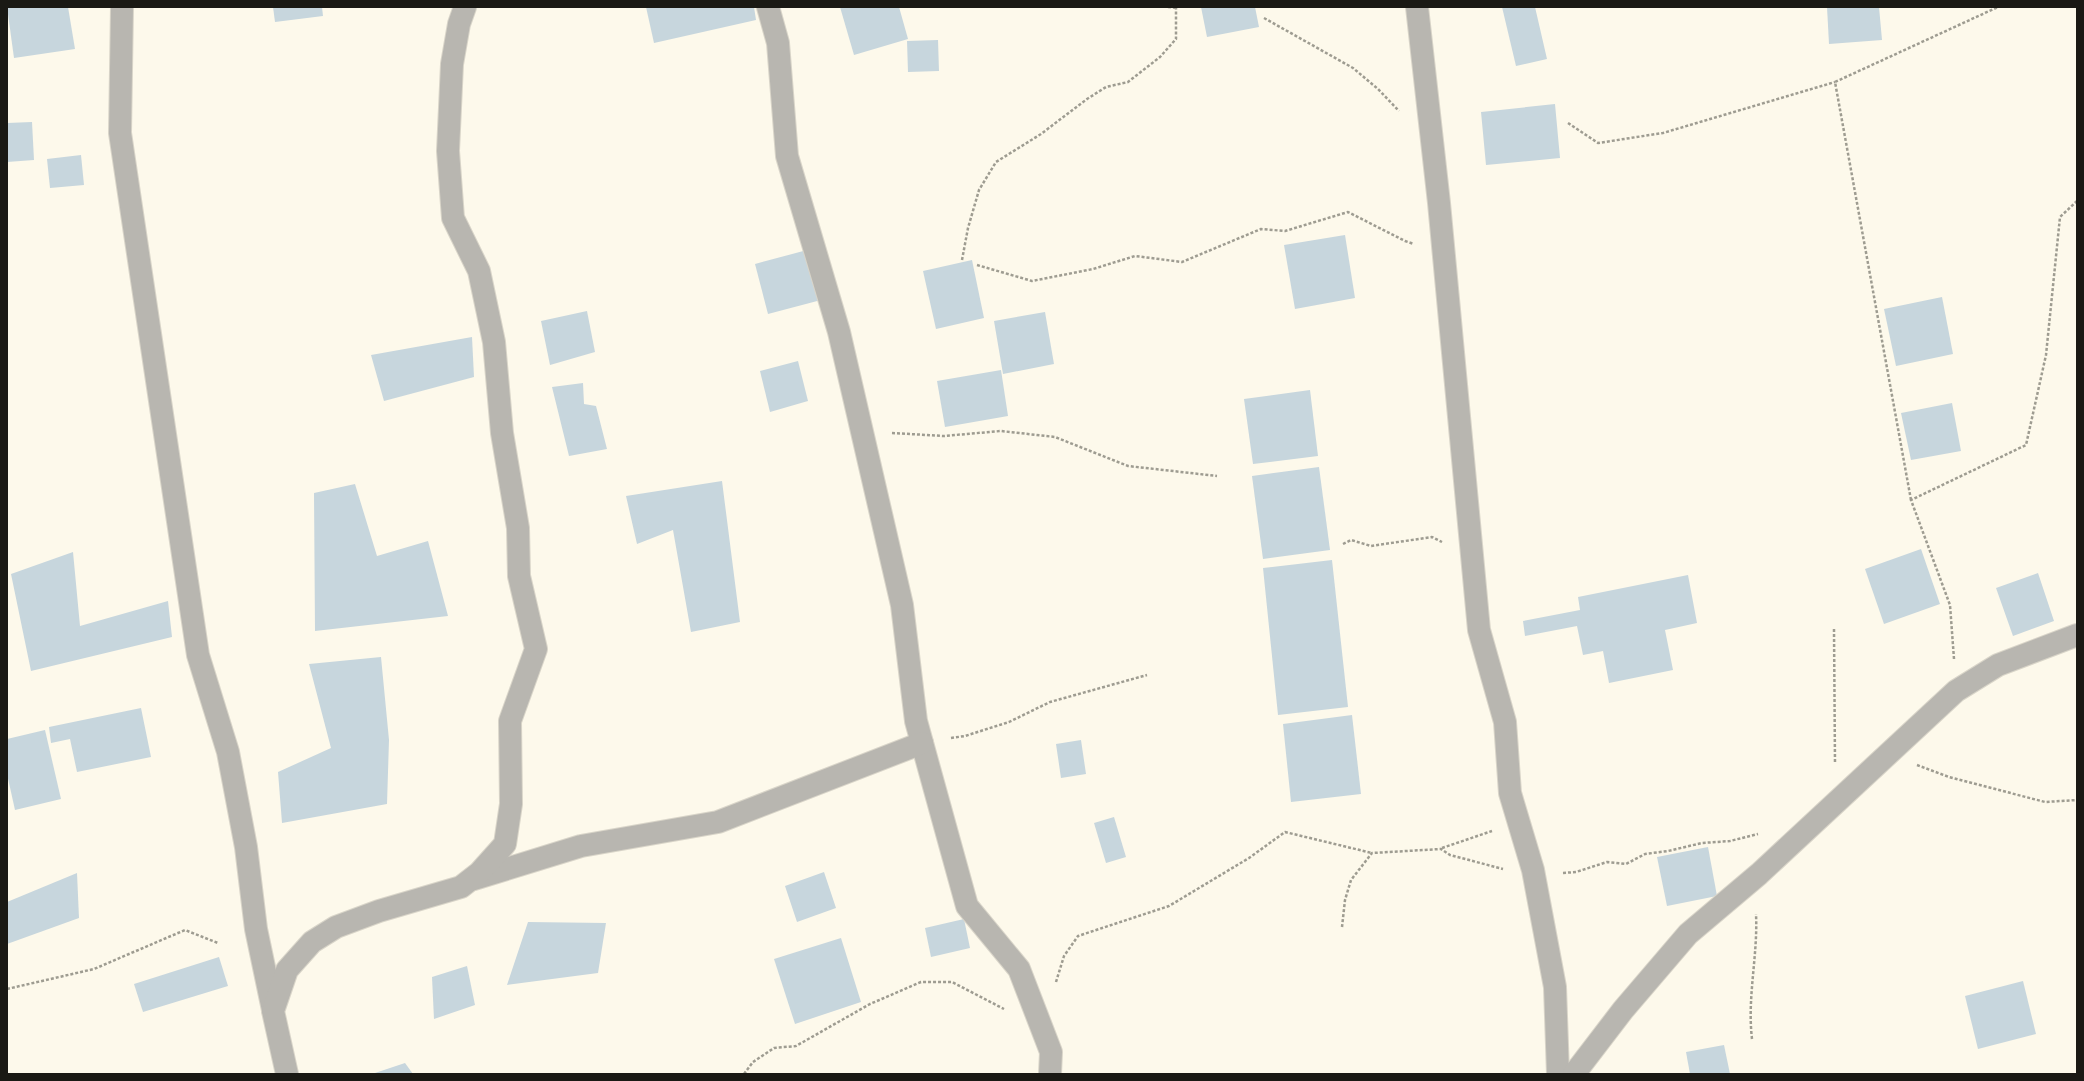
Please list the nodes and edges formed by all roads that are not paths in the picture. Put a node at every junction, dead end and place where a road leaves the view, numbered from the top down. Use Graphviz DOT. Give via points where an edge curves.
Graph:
graph roads {
  1 [pos="122,7"];
  2 [pos="465,7"];
  3 [pos="768,7"];
  4 [pos="1417,7"];
  5 [pos="2077,635"];
  6 [pos="922,743"];
  7 [pos="469,880"];
  8 [pos="273,1011"];
  9 [pos="287,1074"];
  10 [pos="1050,1074"];
  11 [pos="1558,1074"];
  12 [pos="1574,1074"];
  1 -- 8 [label="street" via="120,133 198,654 228,752 246,847 256,928"];
  2 -- 7 [label="street" via="459,24 452,64 448,151 452,218 479,271 494,342 502,433 518,528 520,576 536,649 510,721 511,804 505,844"];
  3 -- 6 [label="street" via="778,43 787,156 839,332 902,605 916,721"];
  4 -- 11 [label="street" via="1444,251 1479,630 1505,722 1510,793 1535,876 1555,987"];
  5 -- 12 [label="street" via="1998,665 1956,691 1750,882 1688,934 1623,1010"];
  6 -- 7 [label="street" via="718,822 581,846"];
  6 -- 10 [label="street" via="967,906 1019,969 1051,1052"];
  7 -- 8 [label="street" via="461,887 379,911 336,927 312,942 287,970"];
  8 -- 9 [label="street"];
}
